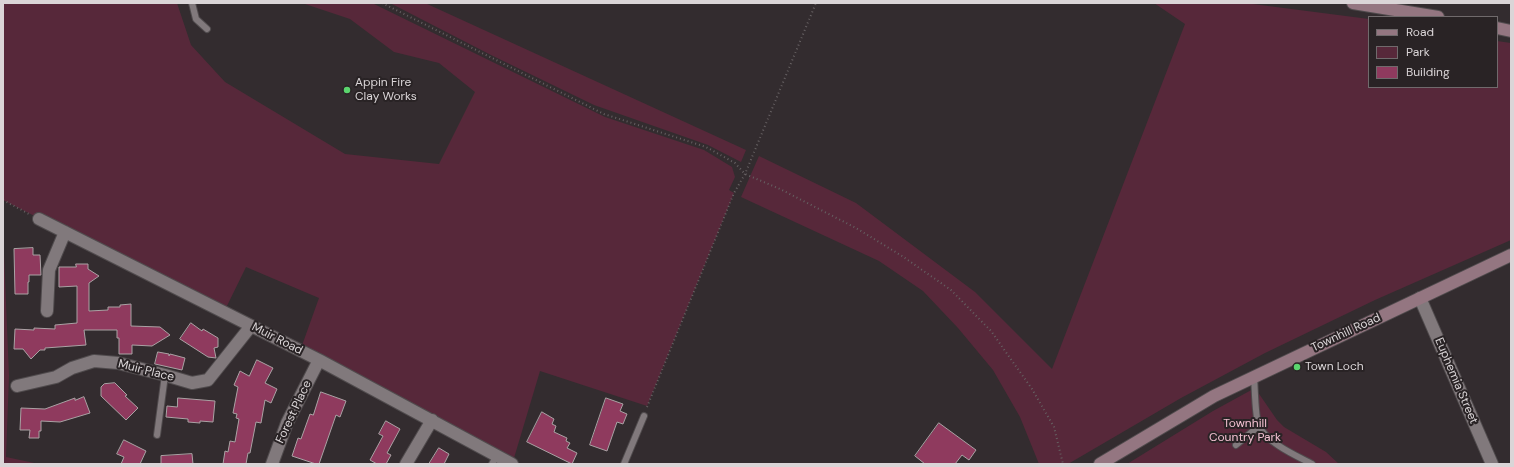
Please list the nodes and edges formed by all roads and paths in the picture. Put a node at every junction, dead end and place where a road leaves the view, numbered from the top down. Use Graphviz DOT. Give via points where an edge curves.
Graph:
graph roads {
  1 [pos="192,3"];
  2 [pos="382,3"];
  3 [pos="816,3"];
  4 [pos="1353,3"];
  5 [pos="1432,16"];
  6 [pos="207,28"];
  7 [pos="1498,28"];
  8 [pos="1511,31"];
  9 [pos="745,174"];
  10 [pos="3,200"];
  11 [pos="39,219"];
  12 [pos="65,232"];
  13 [pos="1511,255"];
  14 [pos="1420,298"];
  15 [pos="47,311"];
  16 [pos="251,326"];
  17 [pos="319,360"];
  18 [pos="165,375"];
  19 [pos="1254,377"];
  20 [pos="17,386"];
  21 [pos="644,416"];
  22 [pos="432,420"];
  23 [pos="1259,426"];
  24 [pos="157,435"];
  25 [pos="1236,445"];
  26 [pos="494,459"];
  27 [pos="272,464"];
  28 [pos="406,464"];
  29 [pos="512,464"];
  30 [pos="624,464"];
  31 [pos="1063,464"];
  32 [pos="1100,464"];
  33 [pos="1312,464"];
  34 [pos="1492,464"];
  1 -- 6 [label="lane" via="196,19"];
  2 -- 9 [label="path" via="604,114 706,147 735,163"];
  3 -- 9 [label="path"];
  4 -- 5 [label="street"];
  7 -- 8 [label="street"];
  9 -- 21 [label="path" via="734,193"];
  9 -- 31 [label="path" via="856,228 951,290 992,331 1032,389 1054,427"];
  10 -- 11 [label="path"];
  11 -- 12 [label="street, Muir Road"];
  12 -- 15 [label="street" via="49,270"];
  12 -- 16 [label="street, Muir Road"];
  13 -- 14 [label="street, Townhill Road"];
  14 -- 19 [label="street, Townhill Road"];
  14 -- 34 [label="street, Euphemia Street"];
  16 -- 17 [label="street, Muir Road"];
  16 -- 18 [label="street, Muir Place" via="208,380 192,383"];
  17 -- 22 [label="street, Muir Road"];
  17 -- 27 [label="street, Forest Place" via="287,423"];
  18 -- 20 [label="street, Muir Place" via="94,361 72,368 56,377"];
  18 -- 24 [label="lane"];
  19 -- 23 [label="lane"];
  19 -- 32 [label="street, Townhill Road" via="1214,396"];
  21 -- 30 [label="lane"];
  22 -- 26 [label="street, Muir Road"];
  22 -- 28 [label="street"];
  23 -- 25 [label="lane"];
  23 -- 33 [label="lane" via="1286,451"];
  26 -- 29 [label="street, Muir Road"];
}
